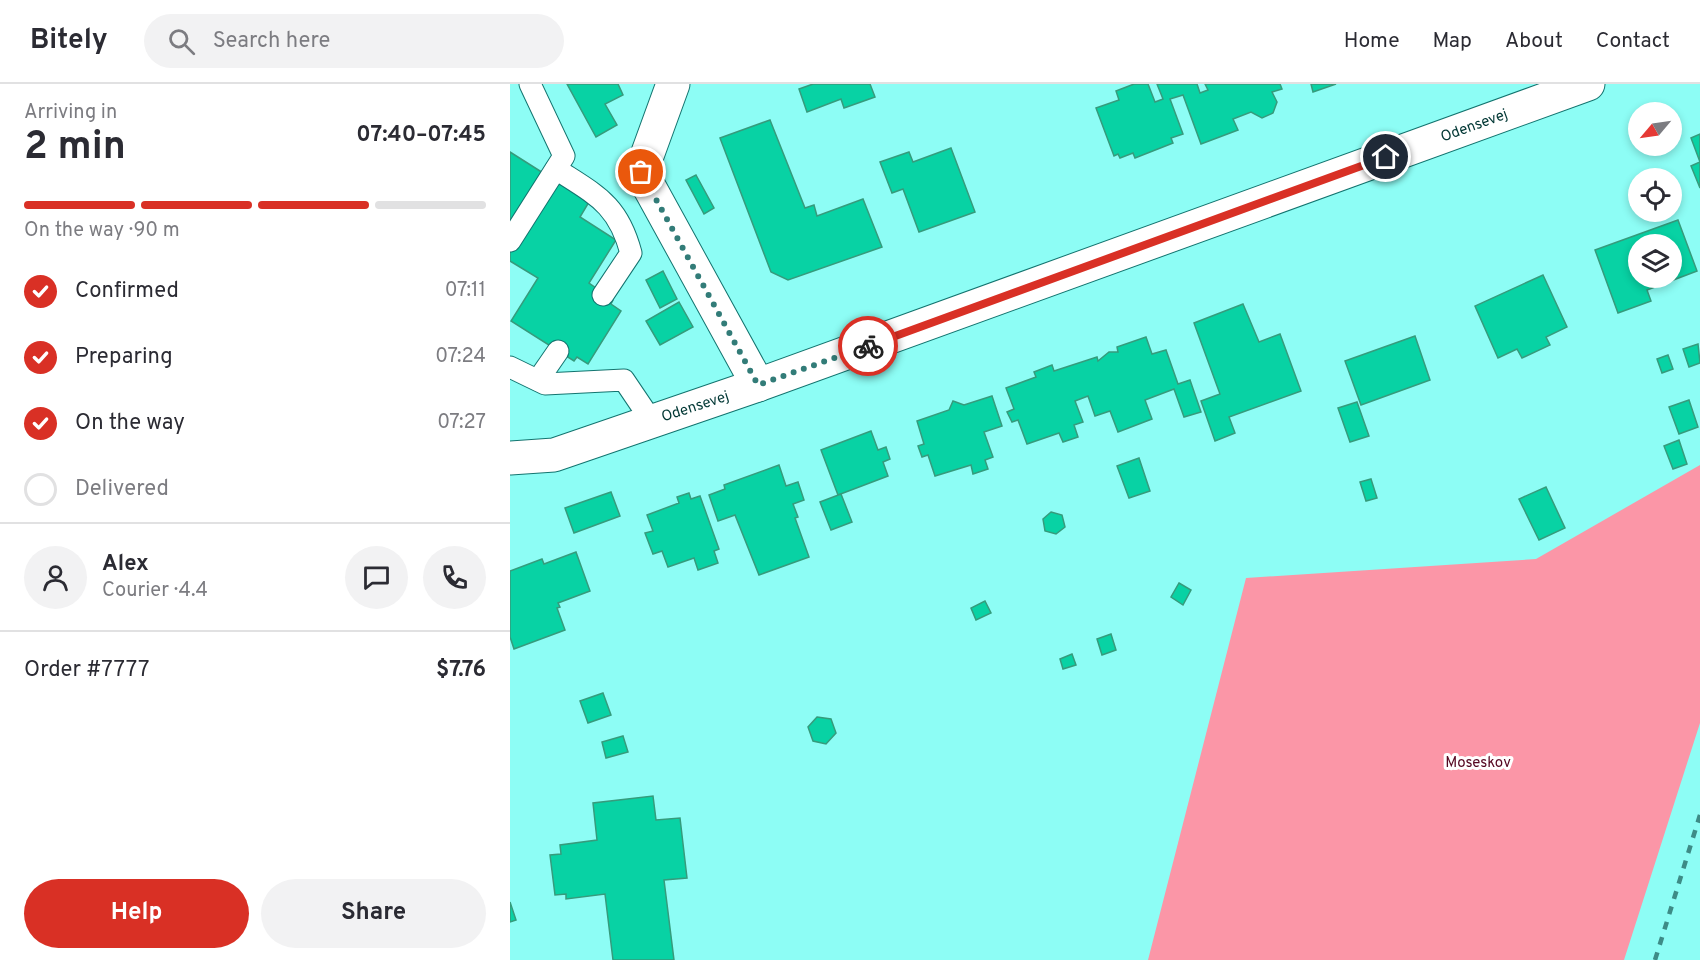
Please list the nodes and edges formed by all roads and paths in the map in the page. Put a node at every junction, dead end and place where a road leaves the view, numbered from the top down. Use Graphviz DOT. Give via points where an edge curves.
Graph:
graph roads {
  1 [pos="530,84"];
  2 [pos="673,84"];
  3 [pos="1588,84"];
  4 [pos="556,169"];
  5 [pos="510,241"];
  6 [pos="603,295"];
  7 [pos="558,351"];
  8 [pos="510,367"];
  9 [pos="538,381"];
  10 [pos="758,385"];
  11 [pos="651,420"];
  12 [pos="510,458"];
  1 -- 4 [label="lane" via="564,156"];
  2 -- 10 [label="street" via="641,172"];
  3 -- 10 [label="street, Odensevej"];
  4 -- 5 [label="lane"];
  4 -- 6 [label="lane" via="602,199 624,227 631,253"];
  7 -- 9 [label="lane"];
  8 -- 9 [label="lane"];
  9 -- 11 [label="lane" via="544,384 624,380"];
  10 -- 11 [label="street, Odensevej"];
  11 -- 12 [label="street, Odensevej" via="554,455"];
}
